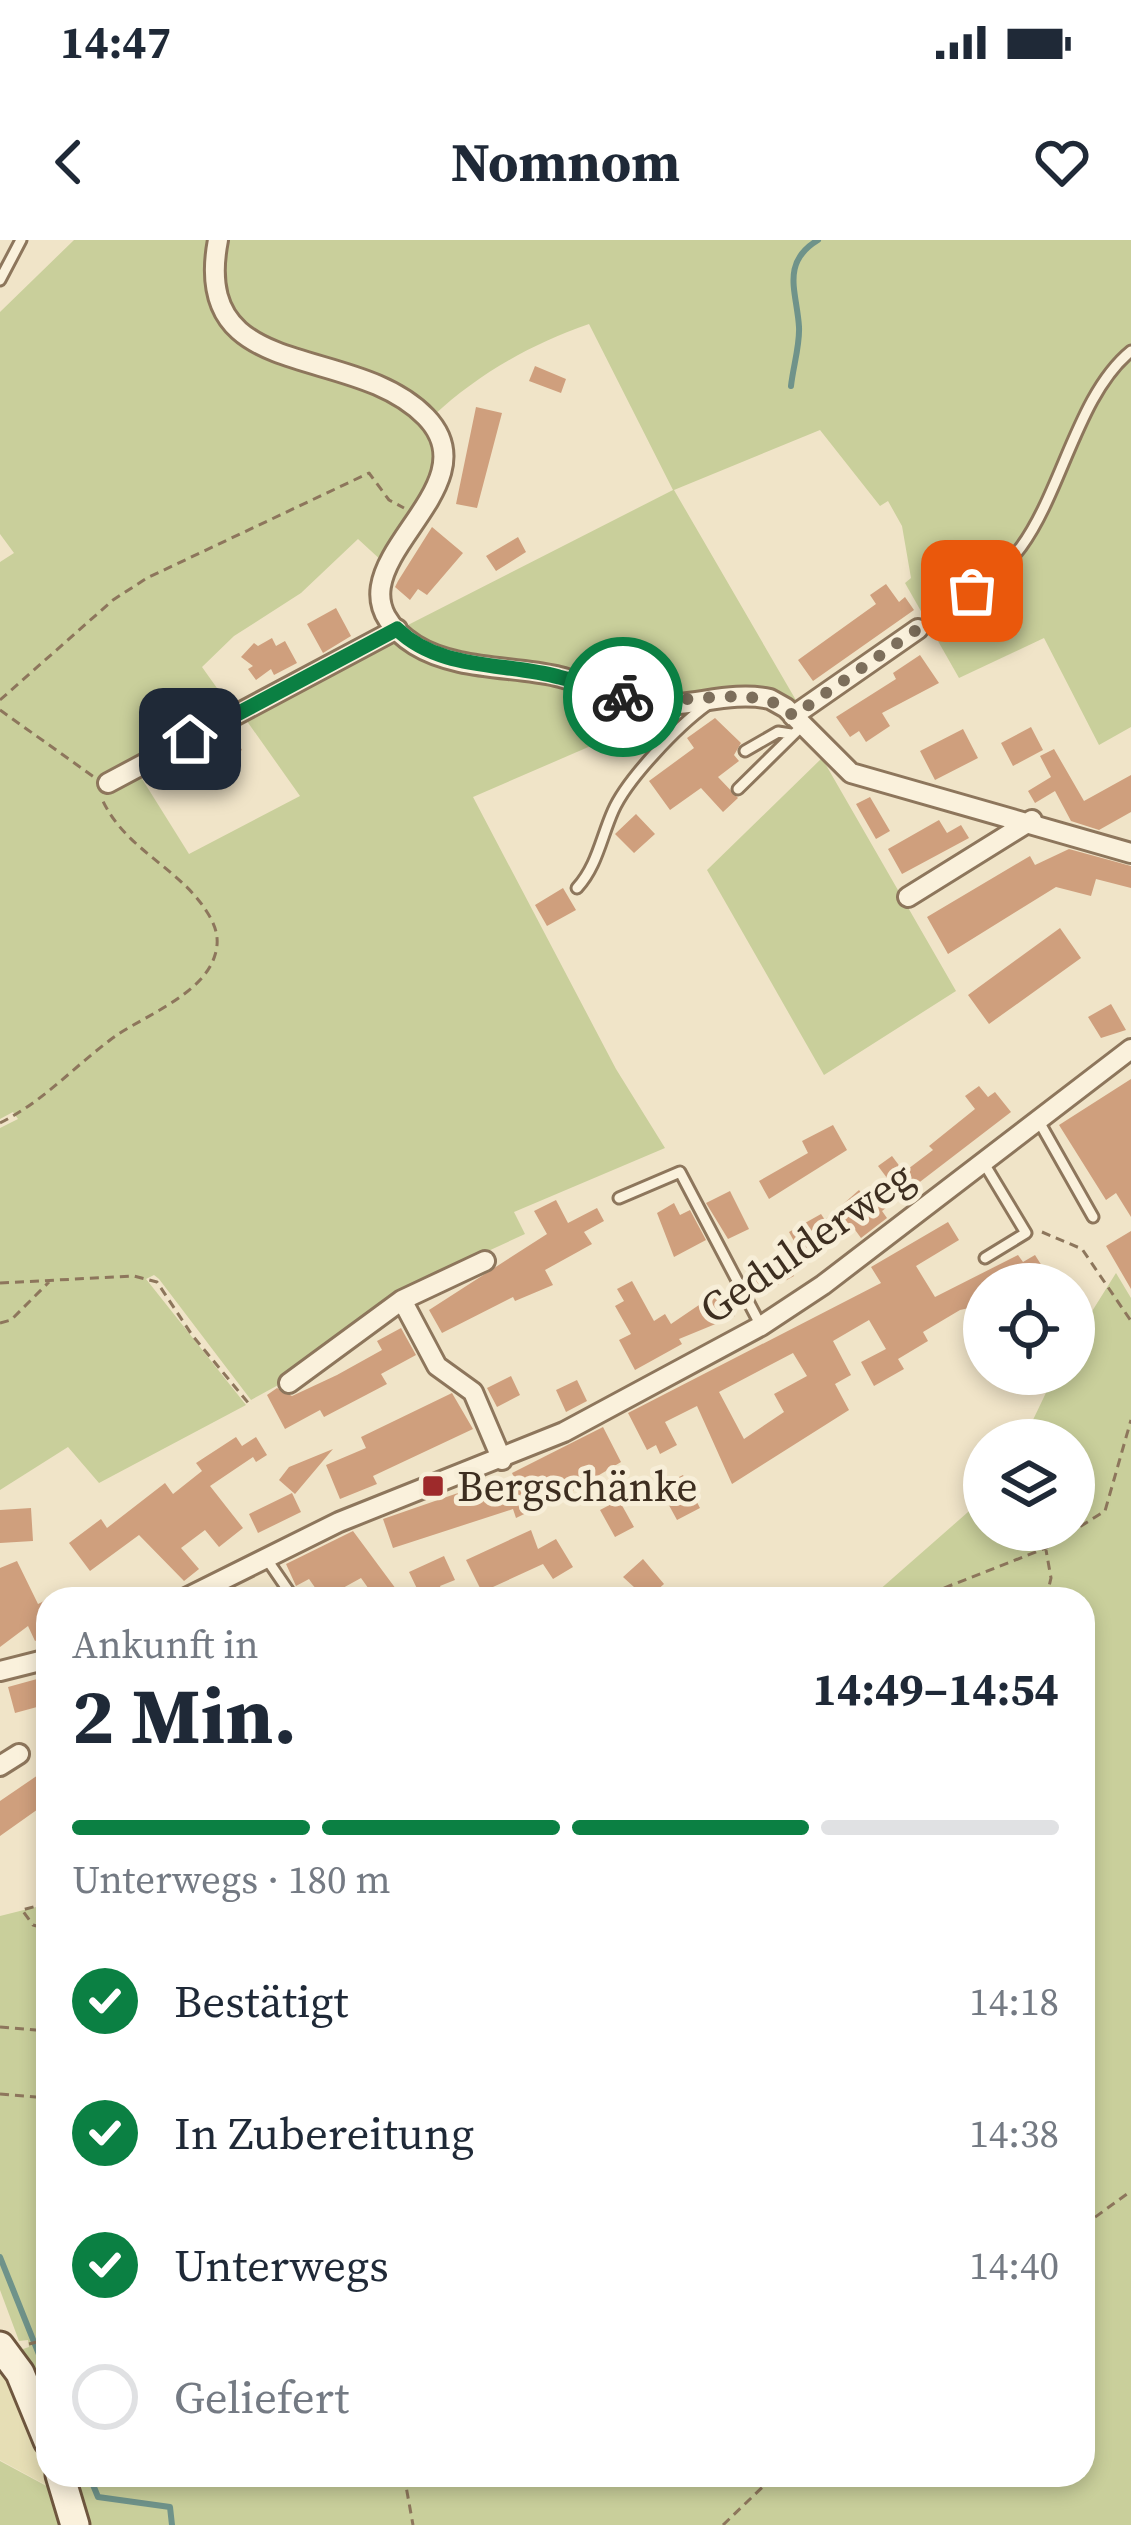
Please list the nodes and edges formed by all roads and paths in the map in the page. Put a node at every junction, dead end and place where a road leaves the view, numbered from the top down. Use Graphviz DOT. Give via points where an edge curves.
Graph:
graph roads {
  1 [pos="21,240"];
  2 [pos="218,240"];
  3 [pos="0,280"];
  4 [pos="1131,352"];
  5 [pos="418,516"];
  6 [pos="397,629"];
  7 [pos="917,629"];
  8 [pos="716,699"];
  9 [pos="0,700"];
  10 [pos="0,710"];
  11 [pos="796,726"];
  12 [pos="745,751"];
  13 [pos="103,787"];
  14 [pos="738,789"];
  15 [pos="1032,820"];
  16 [pos="1131,853"];
  17 [pos="577,888"];
  18 [pos="908,897"];
  19 [pos="1131,1048"];
  20 [pos="1037,1118"];
  21 [pos="0,1123"];
  22 [pos="982,1160"];
  23 [pos="619,1198"];
  24 [pos="1093,1217"];
  25 [pos="1026,1233"];
  26 [pos="985,1258"];
  27 [pos="485,1261"];
  28 [pos="50,1281"];
  29 [pos="0,1282"];
  30 [pos="402,1300"];
  31 [pos="1131,1321"];
  32 [pos="0,1323"];
  33 [pos="761,1326"];
  34 [pos="289,1383"];
  35 [pos="250,1405"];
  36 [pos="1131,1420"];
  37 [pos="502,1460"];
  38 [pos="1095,1517"];
  39 [pos="1038,1551"];
  40 [pos="1046,1551"];
  41 [pos="266,1558"];
  42 [pos="208,1587"];
  43 [pos="286,1587"];
  44 [pos="947,1587"];
  45 [pos="1049,1587"];
  46 [pos="36,1662"];
  47 [pos="0,1672"];
  48 [pos="20,1754"];
  49 [pos="0,1766"];
  50 [pos="36,1906"];
  51 [pos="36,1926"];
  52 [pos="0,2027"];
  53 [pos="36,2030"];
  54 [pos="0,2094"];
  55 [pos="36,2097"];
  56 [pos="1131,2191"];
  57 [pos="1095,2217"];
  58 [pos="9,2346"];
  59 [pos="36,2412"];
  60 [pos="64,2487"];
  61 [pos="406,2487"];
  62 [pos="763,2487"];
  63 [pos="75,2525"];
  64 [pos="413,2525"];
  65 [pos="723,2525"];
  1 -- 3 [label="lane"];
  2 -- 5 [label="street" via="216,301 241,336 360,377 430,422 442,445 442,470"];
  4 -- 7 [label="lane" via="1104,381 1020,549"];
  5 -- 6 [label="street" via="380,580 380,602"];
  5 -- 9 [label="path" via="389,500 369,473 355,479 113,599"];
  6 -- 8 [label="street" via="422,650 558,676 643,703"];
  6 -- 13 [label="street"];
  7 -- 11 [label="street"];
  8 -- 11 [label="street" via="770,699"];
  8 -- 17 [label="lane" via="619,799"];
  10 -- 13 [label="path"];
  11 -- 12 [label="lane"];
  11 -- 14 [label="lane"];
  11 -- 15 [label="street" via="850,773"];
  13 -- 21 [label="path" via="123,835 205,908 218,930 215,956 191,985"];
  15 -- 16 [label="street"];
  15 -- 18 [label="street"];
  19 -- 20 [label="street, Gedulderweg"];
  20 -- 22 [label="street, Gedulderweg"];
  20 -- 24 [label="lane"];
  22 -- 25 [label="lane"];
  22 -- 33 [label="street, Gedulderweg"];
  23 -- 33 [label="lane" via="680,1172"];
  25 -- 26 [label="lane"];
  25 -- 31 [label="path" via="1082,1250"];
  27 -- 30 [label="street"];
  28 -- 29 [label="path"];
  28 -- 32 [label="path"];
  28 -- 35 [label="path" via="157,1282"];
  30 -- 34 [label="street"];
  30 -- 37 [label="street" via="437,1366 473,1392"];
  33 -- 37 [label="street, Gedulderweg"];
  36 -- 38 [label="path" via="1105,1511"];
  37 -- 41 [label="street, Gedulderweg"];
  39 -- 44 [label="path"];
  40 -- 45 [label="path"];
  41 -- 42 [label="street, Gedulderweg"];
  41 -- 43 [label="lane"];
  46 -- 47 [label="street"];
  48 -- 49 [label="street"];
  50 -- 51 [label="path" via="22,1910"];
  52 -- 53 [label="path"];
  54 -- 55 [label="path"];
  56 -- 57 [label="path"];
  58 -- 59 [label="street"];
  60 -- 63 [label="street"];
  61 -- 64 [label="path"];
  62 -- 65 [label="path"];
}
